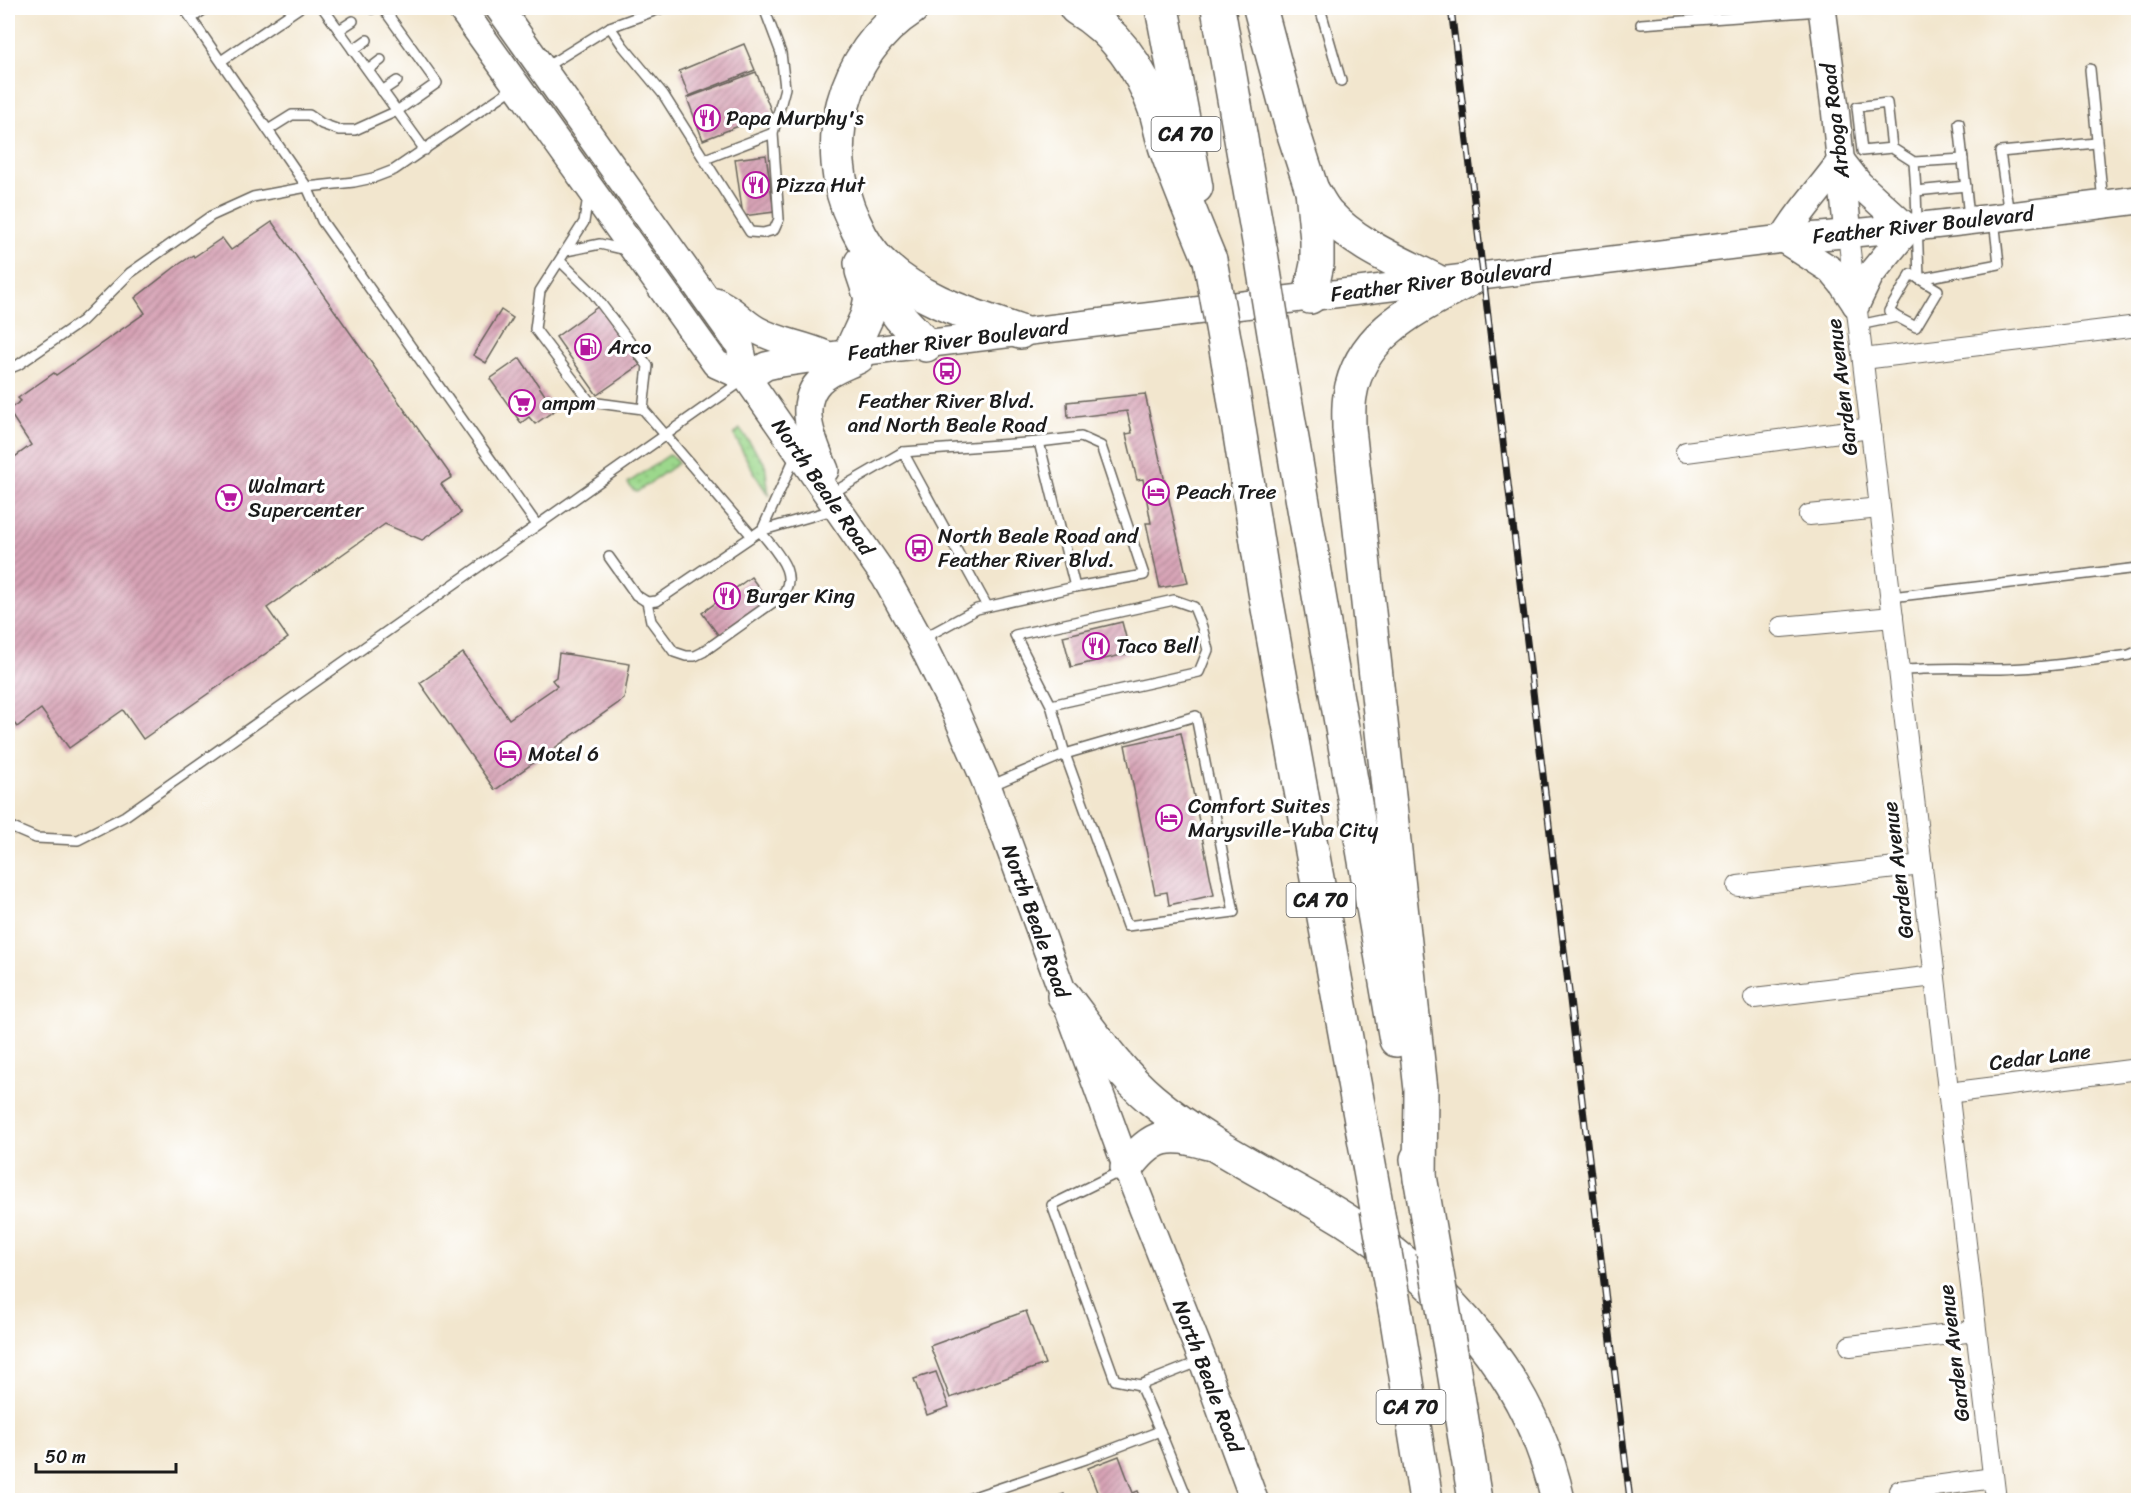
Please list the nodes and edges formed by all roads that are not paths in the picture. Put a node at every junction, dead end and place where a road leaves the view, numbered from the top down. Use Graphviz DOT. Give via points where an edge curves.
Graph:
graph roads {
  1 [pos="184,8"];
  2 [pos="206,8"];
  3 [pos="299,8"];
  4 [pos="384,8"];
  5 [pos="500,8"];
  6 [pos="662,8"];
  7 [pos="764,8"];
  8 [pos="886,8"];
  9 [pos="912,8"];
  10 [pos="1076,8"];
  11 [pos="1162,8"];
  12 [pos="1218,8"];
  13 [pos="1260,8"];
  14 [pos="1320,8"];
  15 [pos="327,9"];
  16 [pos="1822,9"];
  17 [pos="463,16"];
  18 [pos="192,18"];
  19 [pos="353,21"];
  20 [pos="1641,24"];
  21 [pos="610,27"];
  22 [pos="339,30"];
  23 [pos="367,40"];
  24 [pos="353,50"];
  25 [pos="381,60"];
  26 [pos="221,61"];
  27 [pos="423,64"];
  28 [pos="543,69"];
  29 [pos="2090,69"];
  30 [pos="368,70"];
  31 [pos="414,70"];
  32 [pos="397,81"];
  33 [pos="1341,81"];
  34 [pos="518,86"];
  35 [pos="382,91"];
  36 [pos="1846,107"];
  37 [pos="397,111"];
  38 [pos="1959,123"];
  39 [pos="268,130"];
  40 [pos="773,134"];
  41 [pos="2096,142"];
  42 [pos="1892,148"];
  43 [pos="425,150"];
  44 [pos="1847,155"];
  45 [pos="705,159"];
  46 [pos="1963,159"];
  47 [pos="1914,162"];
  48 [pos="590,184"];
  49 [pos="1966,186"];
  50 [pos="307,187"];
  51 [pos="1312,190"];
  52 [pos="1916,191"];
  53 [pos="2139,200"];
  54 [pos="2103,204"];
  55 [pos="1991,217"];
  56 [pos="1913,228"];
  57 [pos="1848,234"];
  58 [pos="1783,240"];
  59 [pos="566,251"];
  60 [pos="638,253"];
  61 [pos="1210,260"];
  62 [pos="560,261"];
  63 [pos="859,261"];
  64 [pos="1474,277"];
  65 [pos="1919,279"];
  66 [pos="1438,282"];
  67 [pos="705,297"];
  68 [pos="1310,297"];
  69 [pos="1858,315"];
  70 [pos="1897,316"];
  71 [pos="2139,326"];
  72 [pos="1020,332"];
  73 [pos="926,345"];
  74 [pos="853,353"];
  75 [pos="1863,358"];
  76 [pos="8,369"];
  77 [pos="747,378"];
  78 [pos="643,409"];
  79 [pos="1871,428"];
  80 [pos="666,434"];
  81 [pos="1039,442"];
  82 [pos="798,450"];
  83 [pos="903,452"];
  84 [pos="1686,452"];
  85 [pos="836,500"];
  86 [pos="1880,508"];
  87 [pos="1809,514"];
  88 [pos="537,525"];
  89 [pos="758,532"];
  90 [pos="609,557"];
  91 [pos="2139,568"];
  92 [pos="1075,587"];
  93 [pos="1891,597"];
  94 [pos="647,602"];
  95 [pos="987,606"];
  96 [pos="1893,617"];
  97 [pos="1781,627"];
  98 [pos="920,640"];
  99 [pos="2139,651"];
  100 [pos="1899,671"];
  101 [pos="1051,705"];
  102 [pos="1065,754"];
  103 [pos="987,787"];
  104 [pos="8,826"];
  105 [pos="1922,865"];
  106 [pos="1738,886"];
  107 [pos="1934,976"];
  108 [pos="1064,996"];
  109 [pos="1754,998"];
  110 [pos="2139,1070"];
  111 [pos="1948,1093"];
  112 [pos="1213,1145"];
  113 [pos="1127,1168"];
  114 [pos="1420,1179"];
  115 [pos="1975,1332"];
  116 [pos="1850,1346"];
  117 [pos="1203,1360"];
  118 [pos="1140,1386"];
  119 [pos="1160,1431"];
  120 [pos="1993,1478"];
  121 [pos="1899,1491"];
  122 [pos="965,1500"];
  123 [pos="1188,1500"];
  124 [pos="1254,1500"];
  125 [pos="1426,1500"];
  126 [pos="1475,1500"];
  127 [pos="1558,1500"];
  128 [pos="1996,1500"];
  1 -- 18 [label="lane"];
  2 -- 18 [label="lane"];
  3 -- 26 [label="lane"];
  4 -- 27 [label="lane" via="390,25"];
  5 -- 28 [label="main road, North Beale Road"];
  6 -- 21 [label="lane"];
  7 -- 40 [label="lane" via="781,53 785,88"];
  8 -- 63 [label="highway" via="847,56 829,92 822,119 819,155 823,180 837,225"];
  9 -- 72 [label="highway" via="874,41 856,69 839,117 837,163 848,211 882,266 910,288 949,307"];
  10 -- 61 [label="highway" via="1102,25 1127,53 1143,81"];
  11 -- 61 [label="highway, CA 70"];
  12 -- 114 [label="highway, CA 70, bridge"];
  13 -- 51 [label="highway"];
  14 -- 33 [label="lane"];
  15 -- 22 [label="lane"];
  16 -- 20 [label="lane"];
  16 -- 36 [label="main road, Arboga Road"];
  17 -- 34 [label="main road"];
  18 -- 26 [label="lane"];
  19 -- 22 [label="lane"];
  21 -- 28 [label="lane"];
  21 -- 45 [label="lane" via="663,94"];
  22 -- 24 [label="lane"];
  23 -- 24 [label="lane"];
  24 -- 30 [label="lane"];
  25 -- 30 [label="lane"];
  26 -- 39 [label="lane"];
  27 -- 31 [label="lane"];
  27 -- 37 [label="lane" via="437,83"];
  28 -- 67 [label="main road, North Beale Road"];
  29 -- 41 [label="lane"];
  30 -- 35 [label="lane"];
  32 -- 35 [label="lane"];
  34 -- 43 [label="lane"];
  34 -- 48 [label="main road"];
  35 -- 37 [label="lane"];
  36 -- 42 [label="lane" via="1887,104"];
  36 -- 44 [label="main road, Arboga Road"];
  37 -- 39 [label="lane" via="355,130 339,130 309,115 292,115"];
  37 -- 43 [label="lane"];
  38 -- 46 [label="lane"];
  39 -- 50 [label="lane"];
  40 -- 45 [label="lane"];
  40 -- 45 [label="lane" via="779,219 774,230 750,232"];
  41 -- 54 [label="lane"];
  41 -- 55 [label="lane" via="2000,153"];
  42 -- 44 [label="lane"];
  42 -- 47 [label="lane"];
  43 -- 50 [label="lane" via="373,178"];
  44 -- 56 [label="main road" via="1859,184"];
  44 -- 57 [label="main road, Arboga Road"];
  44 -- 58 [label="main road" via="1794,220"];
  46 -- 47 [label="lane"];
  46 -- 49 [label="lane"];
  47 -- 52 [label="lane"];
  48 -- 59 [label="lane" via="584,222"];
  48 -- 60 [label="main road"];
  49 -- 52 [label="lane"];
  49 -- 55 [label="lane"];
  50 -- 76 [label="lane" via="253,197 211,216 130,273 82,321"];
  50 -- 88 [label="lane" via="322,221"];
  51 -- 66 [label="highway" via="1349,233"];
  51 -- 68 [label="highway" via="1317,264"];
  52 -- 56 [label="lane"];
  53 -- 54 [label="main road, Feather River Boulevard"];
  54 -- 55 [label="main road, Feather River Boulevard"];
  55 -- 56 [label="main road, Feather River Boulevard"];
  55 -- 65 [label="lane" via="1999,264"];
  56 -- 57 [label="main road, Feather River Boulevard"];
  56 -- 65 [label="lane"];
  56 -- 69 [label="main road" via="1870,275"];
  57 -- 58 [label="main road, Feather River Boulevard"];
  57 -- 69 [label="street, Garden Avenue"];
  58 -- 64 [label="main road, Feather River Boulevard"];
  58 -- 69 [label="main road" via="1831,270"];
  59 -- 60 [label="lane" via="600,244"];
  59 -- 62 [label="lane"];
  60 -- 77 [label="main road" via="716,364"];
  61 -- 125 [label="highway, CA 70, bridge"];
  62 -- 78 [label="lane" via="593,293 648,366"];
  62 -- 78 [label="lane" via="540,291 535,329 590,402"];
  63 -- 73 [label="highway"];
  63 -- 74 [label="highway" via="871,298"];
  64 -- 66 [label="main road, Feather River Boulevard"];
  64 -- 114 [label="highway" via="1392,324 1372,344 1356,372 1350,397 1350,440 1421,1090"];
  65 -- 70 [label="lane" via="1911,274 1889,311"];
  65 -- 70 [label="lane" via="1938,290 1916,327"];
  66 -- 68 [label="main road, Feather River Boulevard"];
  67 -- 74 [label="main road" via="729,307 757,330"];
  67 -- 77 [label="main road, North Beale Road" via="740,346"];
  68 -- 72 [label="main road, Feather River Boulevard"];
  69 -- 70 [label="lane"];
  69 -- 75 [label="street, Garden Avenue"];
  71 -- 75 [label="street"];
  72 -- 73 [label="main road, Feather River Boulevard"];
  73 -- 74 [label="main road, Feather River Boulevard"];
  74 -- 77 [label="main road, Feather River Boulevard" via="766,366"];
  74 -- 85 [label="main road" via="819,382 809,397 807,410 814,445"];
  75 -- 79 [label="street, Garden Avenue"];
  77 -- 80 [label="lane"];
  77 -- 82 [label="main road, North Beale Road"];
  78 -- 80 [label="lane"];
  79 -- 84 [label="street"];
  79 -- 86 [label="street, Garden Avenue"];
  80 -- 88 [label="lane"];
  80 -- 89 [label="lane"];
  81 -- 83 [label="lane"];
  81 -- 92 [label="lane"];
  81 -- 92 [label="lane" via="1081,437 1101,446 1144,575"];
  82 -- 85 [label="main road, North Beale Road"];
  82 -- 89 [label="lane"];
  83 -- 85 [label="lane"];
  83 -- 95 [label="lane"];
  85 -- 89 [label="lane"];
  85 -- 98 [label="main road, North Beale Road"];
  86 -- 87 [label="street"];
  86 -- 93 [label="street, Garden Avenue"];
  88 -- 104 [label="lane" via="125,816 78,840 36,838"];
  89 -- 94 [label="lane" via="657,601"];
  89 -- 94 [label="lane" via="785,564 787,588 779,598 703,652 686,656 674,652 651,621"];
  90 -- 94 [label="lane" via="636,595"];
  91 -- 93 [label="lane"];
  92 -- 95 [label="lane"];
  93 -- 96 [label="street, Garden Avenue"];
  95 -- 98 [label="lane"];
  96 -- 97 [label="street"];
  96 -- 100 [label="street, Garden Avenue"];
  98 -- 103 [label="main road, North Beale Road"];
  99 -- 100 [label="lane" via="2051,666"];
  100 -- 105 [label="street, Garden Avenue"];
  101 -- 101 [label="lane" via="1199,672 1208,650 1194,607 1174,600 1015,635"];
  101 -- 102 [label="lane"];
  102 -- 102 [label="lane" via="1127,926 1234,912 1196,716"];
  102 -- 103 [label="lane"];
  103 -- 108 [label="main road, North Beale Road"];
  105 -- 106 [label="street"];
  105 -- 107 [label="street, Garden Avenue"];
  107 -- 109 [label="street"];
  107 -- 111 [label="street, Garden Avenue"];
  108 -- 112 [label="highway" via="1129,1078"];
  108 -- 113 [label="main road, North Beale Road"];
  110 -- 111 [label="street, Cedar Lane"];
  111 -- 115 [label="street, Garden Avenue"];
  112 -- 113 [label="highway" via="1183,1136 1164,1137 1138,1153"];
  112 -- 127 [label="highway" via="1345,1220 1410,1267 1464,1317 1512,1384 1535,1428"];
  113 -- 117 [label="main road, North Beale Road"];
  113 -- 118 [label="lane" via="1052,1205 1115,1380"];
  114 -- 126 [label="highway, CA 70, bridge"];
  115 -- 116 [label="street"];
  115 -- 120 [label="street, Garden Avenue"];
  117 -- 118 [label="lane"];
  117 -- 124 [label="main road, North Beale Road"];
  118 -- 119 [label="lane"];
  119 -- 122 [label="lane"];
  119 -- 123 [label="lane"];
  120 -- 121 [label="street"];
  120 -- 128 [label="street, Garden Avenue"];
}
